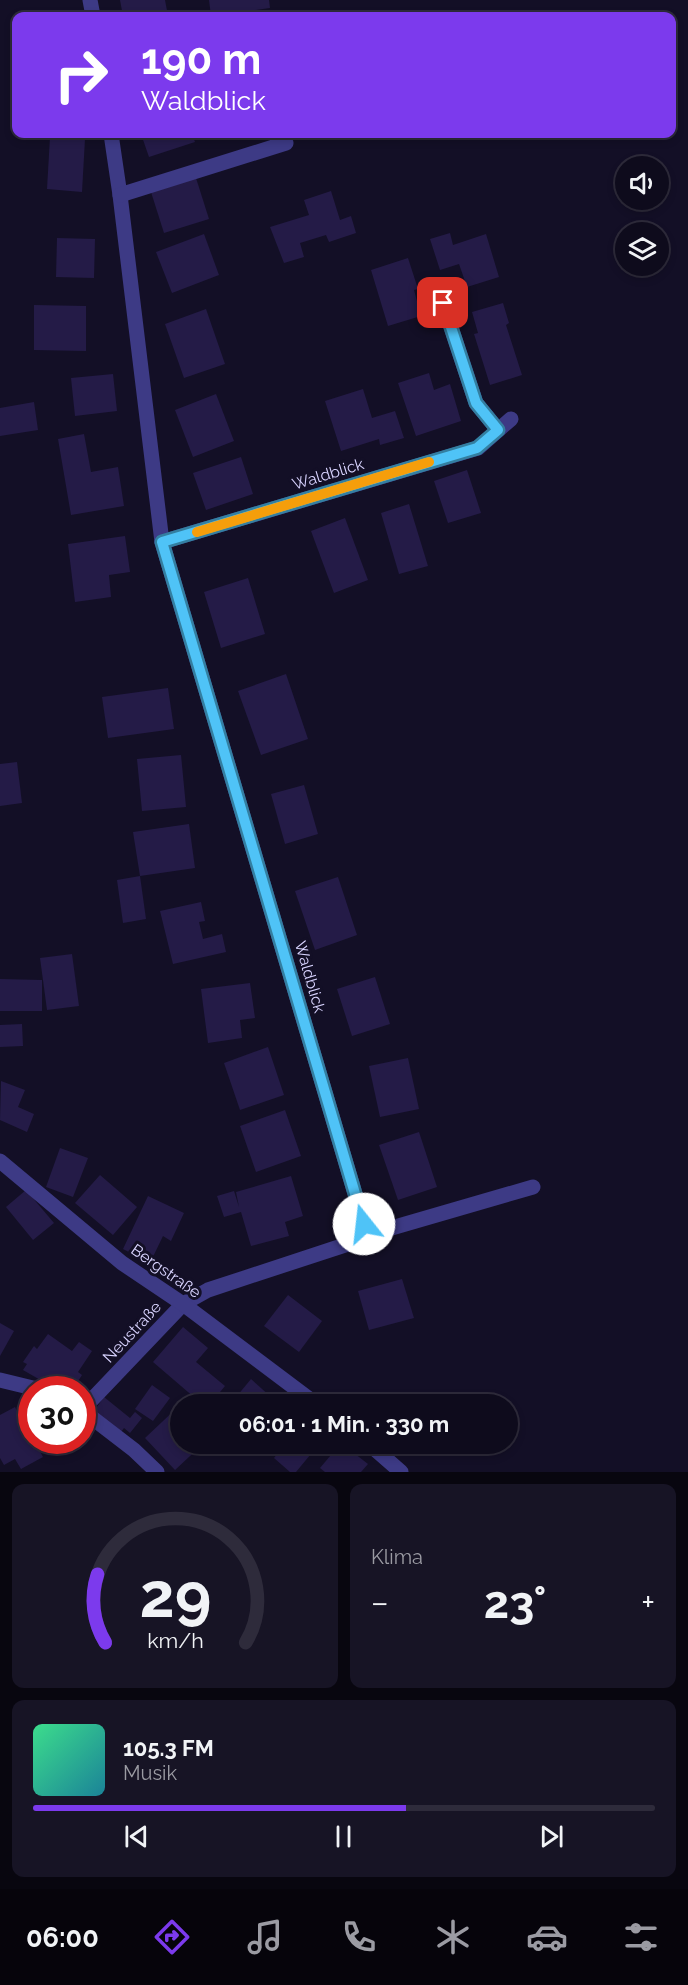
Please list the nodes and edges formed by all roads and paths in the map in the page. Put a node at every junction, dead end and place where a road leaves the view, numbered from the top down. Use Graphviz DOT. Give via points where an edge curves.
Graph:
graph roads {
  1 [pos="112,138"];
  2 [pos="286,143"];
  3 [pos="120,195"];
  4 [pos="443,303"];
  5 [pos="511,419"];
  6 [pos="498,430"];
  7 [pos="162,542"];
  8 [pos="0,1161"];
  9 [pos="533,1187"];
  10 [pos="364,1236"];
  11 [pos="183,1304"];
  12 [pos="0,1380"];
  13 [pos="18,1384"];
  14 [pos="303,1394"];
  15 [pos="96,1395"];
  16 [pos="96,1421"];
  17 [pos="381,1454"];
  18 [pos="157,1472"];
  19 [pos="401,1472"];
  1 -- 3 [label="street, Waldblick"];
  2 -- 3 [label="street"];
  3 -- 7 [label="street, Waldblick"];
  4 -- 6 [label="street" via="476,403"];
  5 -- 6 [label="street, Waldblick"];
  6 -- 7 [label="street, Waldblick" via="477,448"];
  7 -- 10 [label="street, Waldblick" via="364,1224"];
  8 -- 11 [label="street, Bergstraße" via="122,1263"];
  9 -- 10 [label="street"];
  10 -- 11 [label="street" via="208,1290"];
  11 -- 14 [label="street, Bergstraße"];
  11 -- 15 [label="street, Neustraße"];
  12 -- 13 [label="street"];
  16 -- 18 [label="street"];
  17 -- 19 [label="street"];
}
